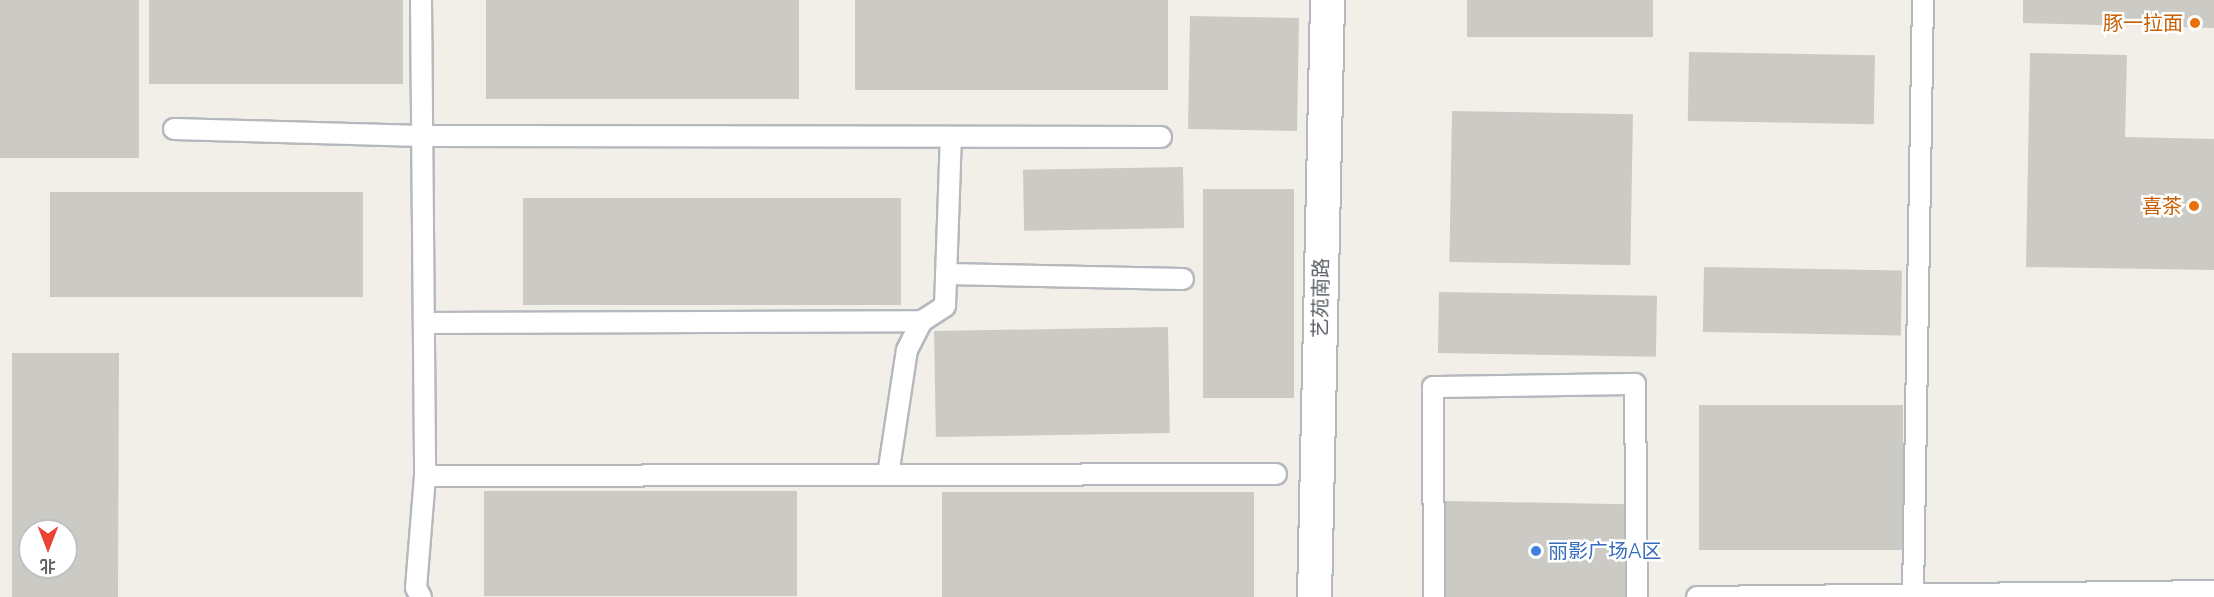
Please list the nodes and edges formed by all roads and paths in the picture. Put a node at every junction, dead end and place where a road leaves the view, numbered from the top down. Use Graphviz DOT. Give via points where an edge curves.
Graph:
graph roads {
  1 [pos="421,0"];
  2 [pos="1327,0"];
  3 [pos="1923,0"];
  4 [pos="174,129"];
  5 [pos="422,136"];
  6 [pos="951,137"];
  7 [pos="1161,137"];
  8 [pos="946,274"];
  9 [pos="1183,279"];
  10 [pos="922,321"];
  11 [pos="424,323"];
  12 [pos="1276,474"];
  13 [pos="888,475"];
  14 [pos="425,476"];
  15 [pos="2214,591"];
  16 [pos="1913,595"];
  17 [pos="421,597"];
  18 [pos="1314,597"];
  19 [pos="1434,597"];
  20 [pos="1637,597"];
  21 [pos="1697,597"];
  1 -- 5 [label="lane"];
  2 -- 18 [label="street, 艺苑南路"];
  3 -- 16 [label="lane"];
  4 -- 5 [label="lane"];
  5 -- 6 [label="lane"];
  5 -- 11 [label="lane"];
  6 -- 7 [label="lane"];
  6 -- 8 [label="lane"];
  8 -- 9 [label="lane"];
  8 -- 10 [label="lane" via="945,306"];
  10 -- 11 [label="lane"];
  10 -- 13 [label="lane" via="907,350"];
  11 -- 14 [label="lane"];
  12 -- 13 [label="lane"];
  13 -- 14 [label="lane"];
  14 -- 17 [label="lane" via="416,588"];
  15 -- 16 [label="lane"];
  16 -- 21 [label="lane"];
  19 -- 20 [label="lane" via="1433,387 1635,384"];
}
